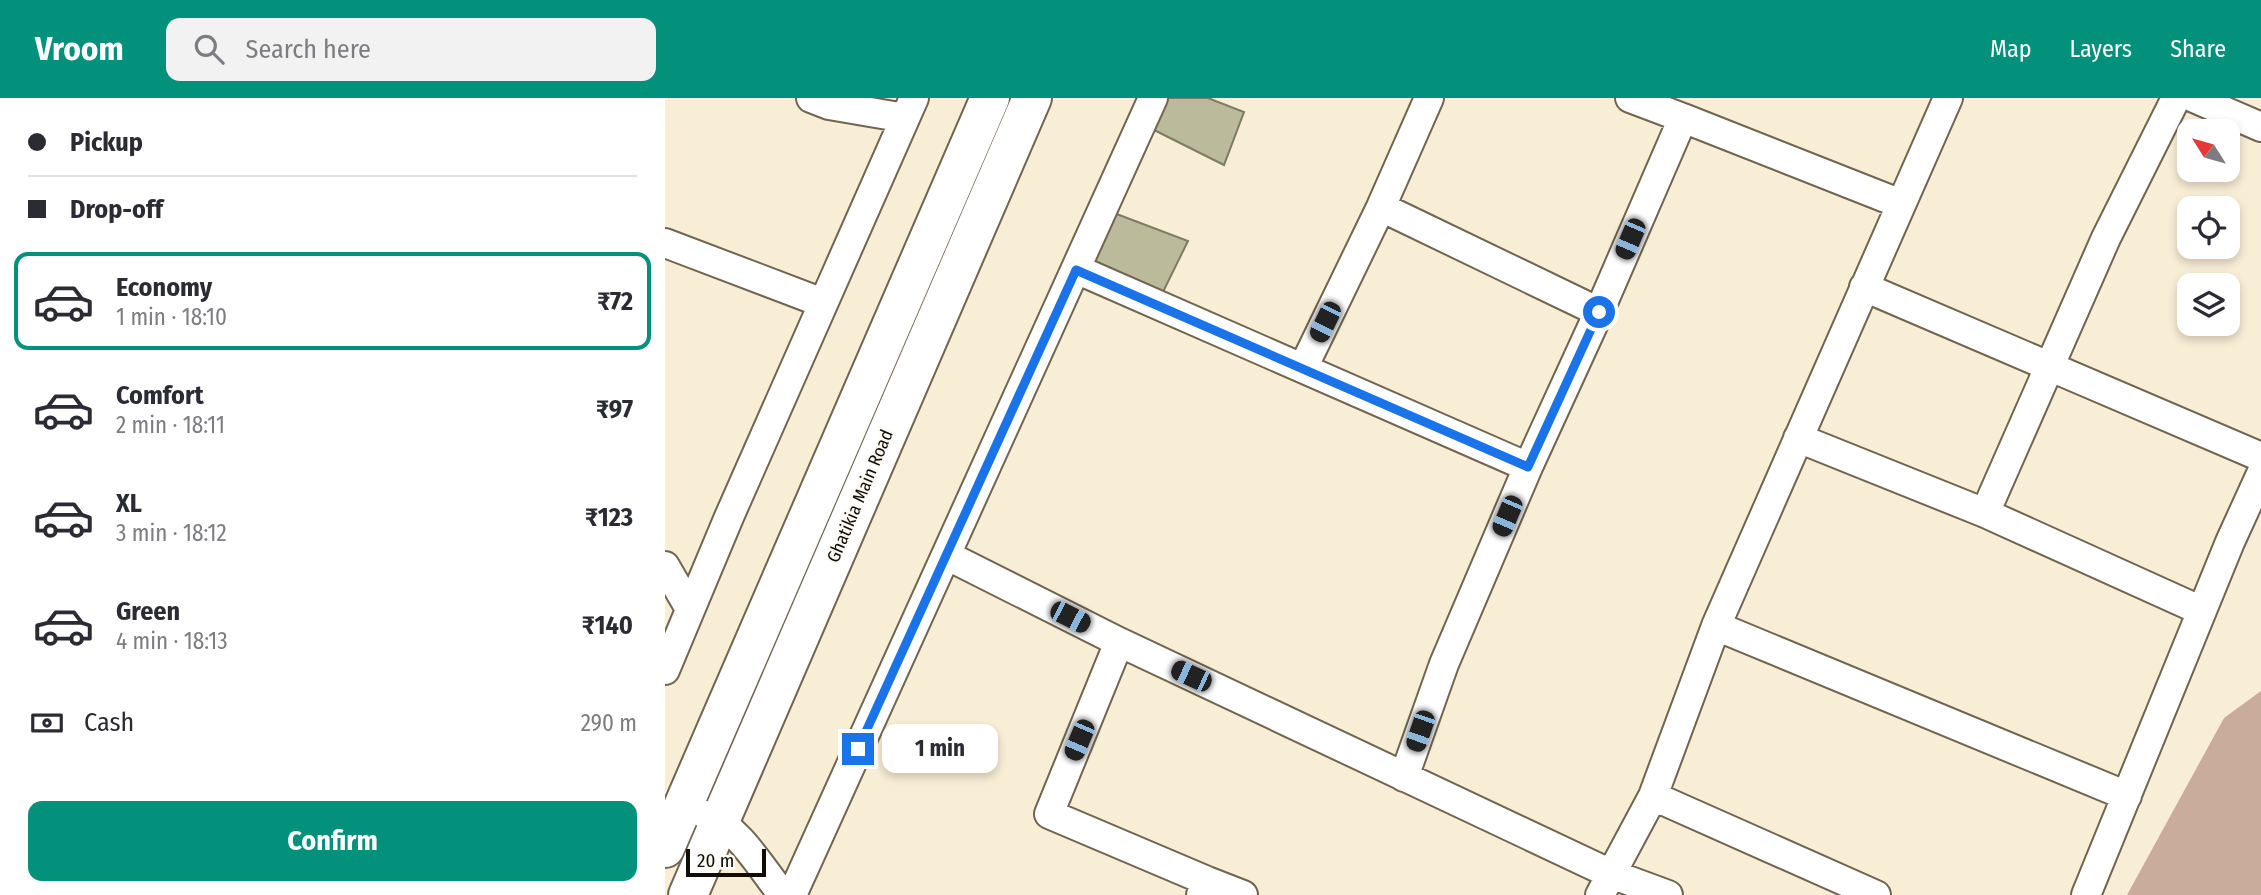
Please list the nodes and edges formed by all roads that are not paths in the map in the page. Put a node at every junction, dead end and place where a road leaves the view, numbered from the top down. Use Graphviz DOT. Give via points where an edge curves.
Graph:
graph roads {
  1 [pos="811,98"];
  2 [pos="990,98"];
  3 [pos="1032,98"];
  4 [pos="1153,98"];
  5 [pos="1429,98"];
  6 [pos="1630,98"];
  7 [pos="1948,98"];
  8 [pos="2176,98"];
  9 [pos="2194,98"];
  10 [pos="909,108"];
  11 [pos="1683,117"];
  12 [pos="2261,127"];
  13 [pos="1901,204"];
  14 [pos="1381,207"];
  15 [pos="665,243"];
  16 [pos="1076,270"];
  17 [pos="1864,287"];
  18 [pos="823,303"];
  19 [pos="1599,312"];
  20 [pos="2049,366"];
  21 [pos="1303,368"];
  22 [pos="1798,438"];
  23 [pos="2261,457"];
  24 [pos="1528,467"];
  25 [pos="2261,474"];
  26 [pos="1985,513"];
  27 [pos="946,555"];
  28 [pos="665,566"];
  29 [pos="690,609"];
  30 [pos="2202,611"];
  31 [pos="1716,626"];
  32 [pos="1119,642"];
  33 [pos="665,670"];
  34 [pos="1404,777"];
  35 [pos="1653,796"];
  36 [pos="2127,796"];
  37 [pos="684,806"];
  38 [pos="720,820"];
  39 [pos="665,848"];
  40 [pos="1605,885"];
  41 [pos="1204,888"];
  42 [pos="688,895"];
  43 [pos="783,895"];
  44 [pos="792,895"];
  45 [pos="1244,895"];
  46 [pos="1668,895"];
  47 [pos="1876,895"];
  48 [pos="2086,895"];
  1 -- 10 [label="street" via="829,105"];
  2 -- 37 [label="street"];
  3 -- 38 [label="street, Ghatikia Main Road"];
  4 -- 16 [label="street"];
  5 -- 14 [label="street"];
  6 -- 11 [label="street"];
  7 -- 13 [label="street"];
  8 -- 20 [label="street"];
  9 -- 12 [label="street"];
  10 -- 18 [label="street"];
  11 -- 13 [label="street"];
  11 -- 19 [label="street"];
  13 -- 17 [label="street"];
  14 -- 19 [label="street"];
  14 -- 21 [label="street"];
  15 -- 18 [label="street"];
  16 -- 21 [label="street"];
  16 -- 27 [label="street"];
  17 -- 20 [label="street"];
  17 -- 22 [label="street"];
  18 -- 29 [label="street"];
  19 -- 24 [label="street"];
  20 -- 23 [label="street"];
  20 -- 26 [label="street"];
  21 -- 24 [label="street"];
  22 -- 26 [label="street"];
  22 -- 31 [label="street"];
  24 -- 34 [label="street" via="1444,663"];
  25 -- 30 [label="street"];
  26 -- 30 [label="street"];
  27 -- 32 [label="street"];
  27 -- 44 [label="street"];
  28 -- 29 [label="street"];
  29 -- 33 [label="street"];
  30 -- 36 [label="street"];
  31 -- 35 [label="street"];
  31 -- 36 [label="street"];
  32 -- 34 [label="street"];
  32 -- 41 [label="street" via="1049,814"];
  34 -- 40 [label="street"];
  35 -- 40 [label="street"];
  35 -- 47 [label="street"];
  36 -- 48 [label="street"];
  37 -- 38 [label="street"];
  37 -- 39 [label="street"];
  38 -- 42 [label="street, Ghatikia Main Road"];
  38 -- 43 [label="street"];
  40 -- 46 [label="street"];
  41 -- 45 [label="street"];
}
